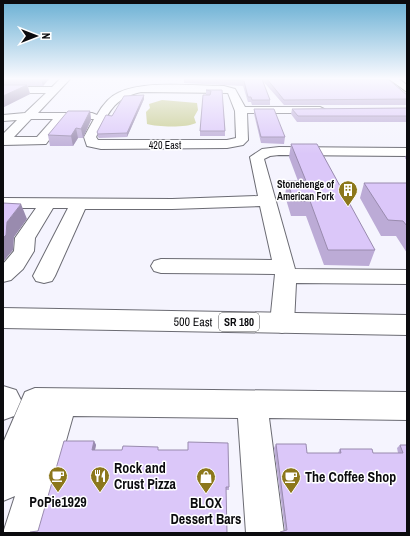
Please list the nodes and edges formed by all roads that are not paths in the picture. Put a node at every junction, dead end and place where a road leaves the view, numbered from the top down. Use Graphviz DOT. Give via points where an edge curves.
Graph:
graph roads {
  1 [pos="41,104"];
  2 [pos="109,104"];
  3 [pos="237,104"];
  4 [pos="240,110"];
  5 [pos="330,110"];
  6 [pos="29,116"];
  7 [pos="62,116"];
  8 [pos="102,116"];
  9 [pos="3,118"];
  10 [pos="3,141"];
  11 [pos="407,152"];
  12 [pos="268,201"];
  13 [pos="3,203"];
  14 [pos="47,204"];
  15 [pos="79,204"];
  16 [pos="161,266"];
  17 [pos="285,271"];
  18 [pos="3,275"];
  19 [pos="44,276"];
  20 [pos="407,277"];
  21 [pos="3,318"];
  22 [pos="282,323"];
  23 [pos="407,325"];
  24 [pos="55,402"];
  25 [pos="246,404"];
  26 [pos="407,406"];
  27 [pos="3,484"];
  28 [pos="21,533"];
  29 [pos="265,533"];
  1 -- 6 [label="street"];
  2 -- 8 [label="street"];
  3 -- 4 [label="street"];
  4 -- 5 [label="street"];
  4 -- 8 [label="street, 420 East" via="243,137 238,142 227,144 92,143 90,137"];
  6 -- 7 [label="street"];
  6 -- 9 [label="street"];
  6 -- 10 [label="street"];
  7 -- 8 [label="street"];
  7 -- 10 [label="street" via="41,141"];
  11 -- 12 [label="street" via="268,152 257,157"];
  12 -- 15 [label="street"];
  12 -- 17 [label="street"];
  13 -- 14 [label="street"];
  14 -- 15 [label="street"];
  14 -- 18 [label="street" via="25,238 24,251 16,264"];
  15 -- 19 [label="street"];
  16 -- 17 [label="street"];
  17 -- 20 [label="street"];
  17 -- 22 [label="street"];
  21 -- 22 [label="main road, 500 East / SR 180"];
  22 -- 23 [label="main road, 500 East / SR 180"];
  24 -- 25 [label="street"];
  24 -- 27 [label="street" via="34,402"];
  24 -- 28 [label="street"];
  25 -- 26 [label="street"];
  25 -- 29 [label="street" via="262,497"];
}
